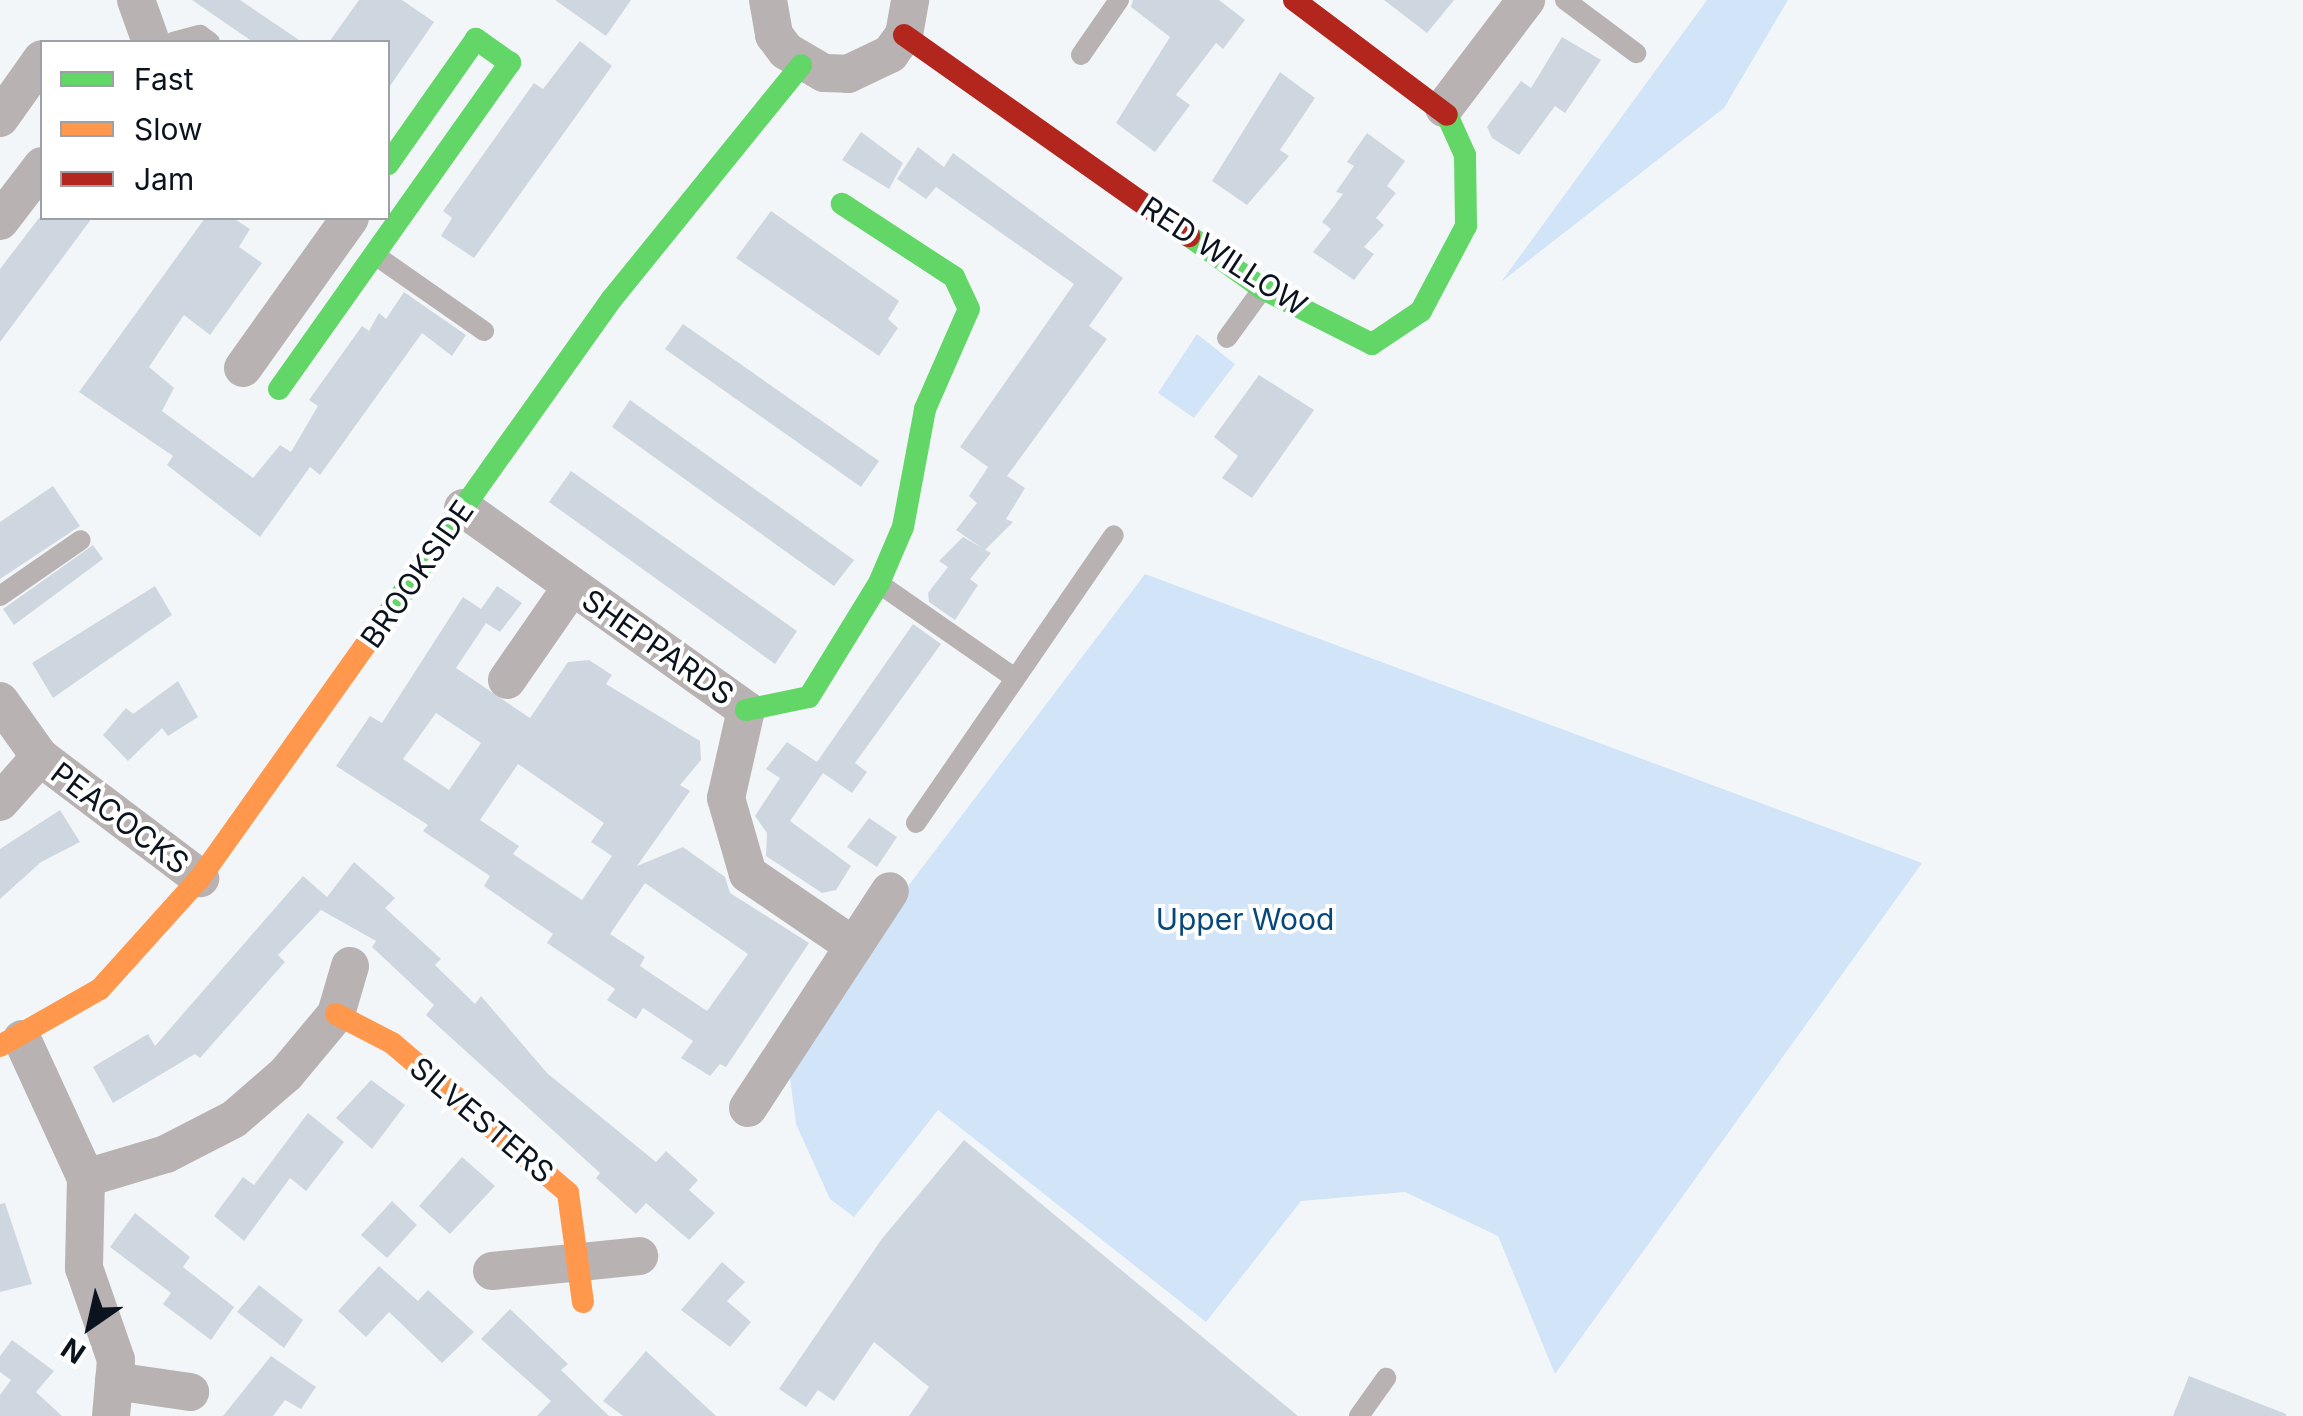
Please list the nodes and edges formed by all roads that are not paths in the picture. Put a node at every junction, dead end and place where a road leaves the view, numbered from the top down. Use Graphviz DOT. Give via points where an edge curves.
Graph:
graph roads {
  1 [pos="768,0"];
  2 [pos="1119,0"];
  3 [pos="1294,0"];
  4 [pos="1526,0"];
  5 [pos="1566,0"];
  6 [pos="907,17"];
  7 [pos="148,31"];
  8 [pos="207,40"];
  9 [pos="1636,53"];
  10 [pos="1081,55"];
  11 [pos="40,63"];
  12 [pos="802,65"];
  13 [pos="1444,108"];
  14 [pos="0,118"];
  15 [pos="390,161"];
  16 [pos="40,169"];
  17 [pos="842,204"];
  18 [pos="0,221"];
  19 [pos="339,221"];
  20 [pos="374,254"];
  21 [pos="1263,288"];
  22 [pos="484,331"];
  23 [pos="1227,338"];
  24 [pos="243,368"];
  25 [pos="279,389"];
  26 [pos="463,508"];
  27 [pos="1114,535"];
  28 [pos="81,540"];
  29 [pos="878,584"];
  30 [pos="572,586"];
  31 [pos="0,596"];
  32 [pos="1015,678"];
  33 [pos="507,680"];
  34 [pos="0,701"];
  35 [pos="746,710"];
  36 [pos="40,757"];
  37 [pos="0,802"];
  38 [pos="916,823"];
  39 [pos="200,878"];
  40 [pos="890,891"];
  41 [pos="854,946"];
  42 [pos="350,966"];
  43 [pos="336,1014"];
  44 [pos="11,1042"];
  45 [pos="748,1108"];
  46 [pos="86,1178"];
  47 [pos="639,1256"];
  48 [pos="578,1262"];
  49 [pos="492,1271"];
  50 [pos="584,1302"];
  51 [pos="1386,1378"];
  52 [pos="190,1392"];
  53 [pos="113,1398"];
  54 [pos="1360,1416"];
  1 -- 12 [label="street" via="774,35"];
  2 -- 10 [label="lane"];
  3 -- 13 [label="street"];
  4 -- 13 [label="street"];
  5 -- 9 [label="lane"];
  6 -- 12 [label="street" via="890,54 848,74"];
  6 -- 21 [label="street, RED WILLOW"];
  7 -- 8 [label="lane"];
  11 -- 14 [label="street"];
  12 -- 26 [label="street, BROOKSIDE" via="611,300"];
  13 -- 21 [label="street, RED WILLOW" via="1465,155 1466,226 1420,310 1372,344"];
  15 -- 20 [label="street" via="476,39 510,63"];
  16 -- 18 [label="street"];
  17 -- 29 [label="street" via="954,277 969,308 925,409 903,527"];
  19 -- 20 [label="street"];
  19 -- 24 [label="street"];
  20 -- 22 [label="lane"];
  20 -- 25 [label="street"];
  21 -- 23 [label="lane"];
  26 -- 30 [label="street, SHEPPARDS"];
  26 -- 39 [label="street, BROOKSIDE"];
  27 -- 32 [label="lane"];
  28 -- 31 [label="lane"];
  29 -- 32 [label="lane"];
  29 -- 35 [label="street" via="809,697"];
  30 -- 33 [label="street, SHEPPARDS"];
  30 -- 35 [label="street, SHEPPARDS"];
  32 -- 38 [label="lane"];
  34 -- 36 [label="street, PEACOCKS"];
  35 -- 41 [label="street, SHEPPARDS" via="726,798 748,874"];
  36 -- 37 [label="street, PEACOCKS"];
  36 -- 39 [label="street, PEACOCKS"];
  39 -- 44 [label="street, BROOKSIDE" via="100,989"];
  40 -- 41 [label="street"];
  41 -- 45 [label="street"];
  42 -- 43 [label="street"];
  43 -- 46 [label="street" via="286,1074 234,1119 166,1154"];
  43 -- 48 [label="street, SILVESTERS" via="392,1043 568,1194"];
  44 -- 46 [label="street"];
  46 -- 53 [label="street" via="84,1268 116,1360"];
  47 -- 48 [label="street"];
  48 -- 49 [label="street"];
  48 -- 50 [label="street, SILVESTERS"];
  51 -- 54 [label="lane"];
  52 -- 53 [label="street"];
}
